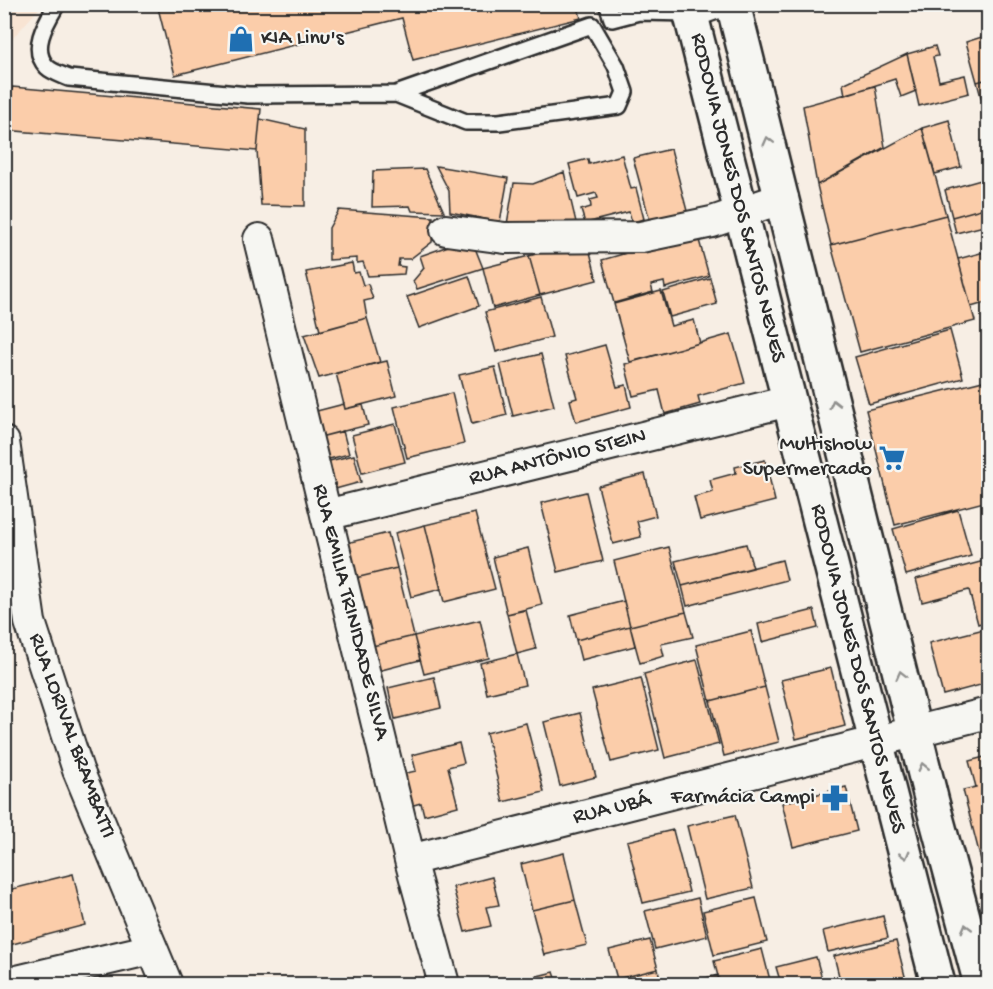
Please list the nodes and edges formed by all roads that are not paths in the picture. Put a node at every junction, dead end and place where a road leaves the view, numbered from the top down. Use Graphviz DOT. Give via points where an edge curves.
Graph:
graph roads {
  1 [pos="57,4"];
  2 [pos="733,4"];
  3 [pos="697,7"];
  4 [pos="610,12"];
  5 [pos="592,25"];
  6 [pos="396,94"];
  7 [pos="783,198"];
  8 [pos="740,210"];
  9 [pos="447,230"];
  10 [pos="259,239"];
  11 [pos="789,401"];
  12 [pos="4,442"];
  13 [pos="326,515"];
  14 [pos="17,626"];
  15 [pos="988,712"];
  16 [pos="915,732"];
  17 [pos="877,742"];
  18 [pos="410,860"];
  19 [pos="152,949"];
  20 [pos="4,984"];
  21 [pos="167,984"];
  22 [pos="444,984"];
  23 [pos="938,984"];
  24 [pos="981,984"];
  1 -- 6 [label="lane" via="40,36 39,52 46,66 69,78 248,94"];
  7 -- 2 [label="main road, RODOVIA JONES DOS SANTOS NEVES, one-way"];
  3 -- 4 [label="lane"];
  3 -- 8 [label="main road, RODOVIA JONES DOS SANTOS NEVES"];
  4 -- 5 [label="lane"];
  5 -- 6 [label="lane"];
  5 -- 6 [label="lane" via="616,66 625,92 619,106 499,122 466,122"];
  7 -- 8 [label="street"];
  16 -- 7 [label="main road, RODOVIA JONES DOS SANTOS NEVES, one-way"];
  8 -- 9 [label="street" via="712,222 641,237 505,238"];
  8 -- 11 [label="main road, RODOVIA JONES DOS SANTOS NEVES"];
  10 -- 13 [label="street, RUA EMILIA TRINIDADE SILVA"];
  11 -- 13 [label="street, RUA ANTÔNIO STEIN"];
  11 -- 17 [label="main road, RODOVIA JONES DOS SANTOS NEVES"];
  12 -- 14 [label="street, RUA LORIVAL BRAMBATTI"];
  13 -- 18 [label="street, RUA EMILIA TRINIDADE SILVA"];
  14 -- 19 [label="street, RUA LORIVAL BRAMBATTI"];
  15 -- 16 [label="street, RUA UBÁ"];
  16 -- 17 [label="street, RUA UBÁ"];
  24 -- 16 [label="main road, RODOVIA JONES DOS SANTOS NEVES, one-way"];
  17 -- 18 [label="street, RUA UBÁ"];
  17 -- 23 [label="main road, RODOVIA JONES DOS SANTOS NEVES, one-way"];
  18 -- 22 [label="street, RUA EMILIA TRINIDADE SILVA"];
  19 -- 20 [label="street"];
  19 -- 21 [label="street, RUA LORIVAL BRAMBATTI"];
}
